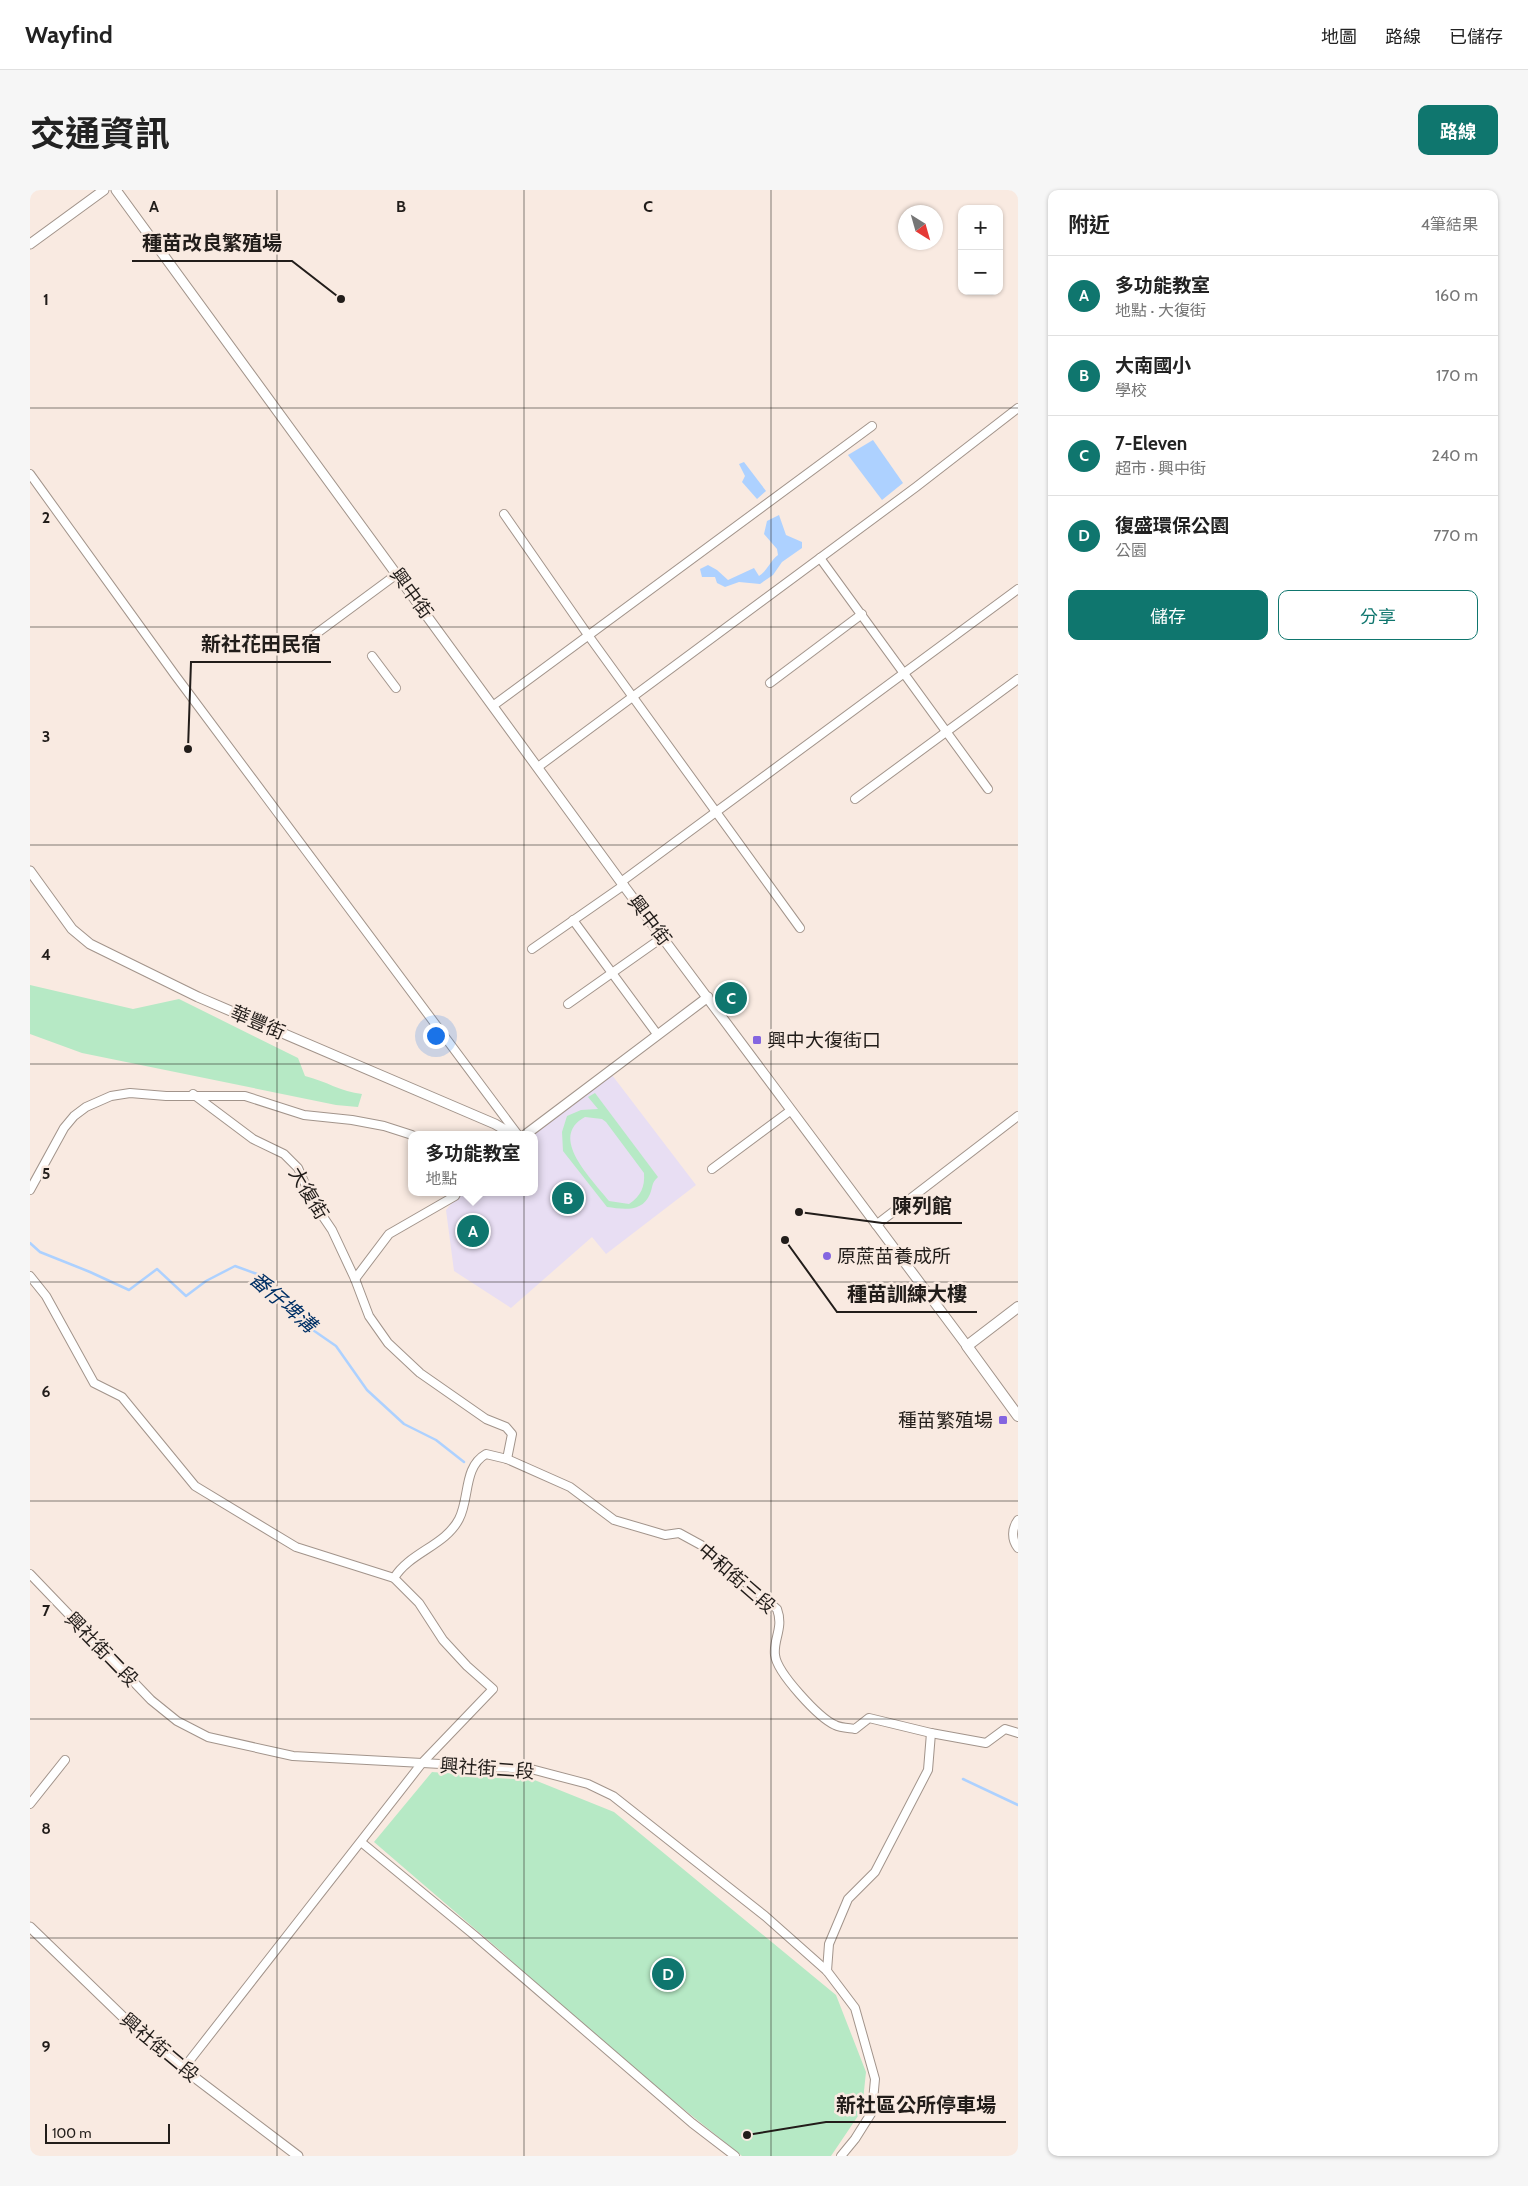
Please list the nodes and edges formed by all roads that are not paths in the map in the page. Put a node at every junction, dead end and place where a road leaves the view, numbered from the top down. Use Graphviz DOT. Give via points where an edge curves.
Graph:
graph roads {
  1 [pos="104,190"];
  2 [pos="116,190"];
  3 [pos="30,244"];
  4 [pos="1018,408"];
  5 [pos="872,426"];
  6 [pos="30,474"];
  7 [pos="504,514"];
  8 [pos="820,558"];
  9 [pos="398,574"];
  10 [pos="1018,589"];
  11 [pos="862,614"];
  12 [pos="588,635"];
  13 [pos="305,642"];
  14 [pos="372,656"];
  15 [pos="905,674"];
  16 [pos="1018,679"];
  17 [pos="770,682"];
  18 [pos="396,688"];
  19 [pos="632,697"];
  20 [pos="494,705"];
  21 [pos="947,732"];
  22 [pos="538,767"];
  23 [pos="988,789"];
  24 [pos="855,799"];
  25 [pos="716,812"];
  26 [pos="30,871"];
  27 [pos="623,884"];
  28 [pos="573,920"];
  29 [pos="800,928"];
  30 [pos="663,937"];
  31 [pos="532,949"];
  32 [pos="612,973"];
  33 [pos="708,996"];
  34 [pos="568,1004"];
  35 [pos="657,1034"];
  36 [pos="192,1094"];
  37 [pos="790,1111"];
  38 [pos="1018,1116"];
  39 [pos="508,1131"];
  40 [pos="513,1131"];
  41 [pos="530,1131"];
  42 [pos="408,1134"];
  43 [pos="712,1169"];
  44 [pos="30,1190"];
  45 [pos="455,1196"];
  46 [pos="876,1225"];
  47 [pos="30,1276"];
  48 [pos="356,1279"];
  49 [pos="1018,1308"];
  50 [pos="966,1346"];
  51 [pos="1018,1416"];
  52 [pos="506,1459"];
  53 [pos="1018,1520"];
  54 [pos="1018,1548"];
  55 [pos="30,1574"];
  56 [pos="394,1578"];
  57 [pos="931,1733"];
  58 [pos="1018,1733"];
  59 [pos="65,1760"];
  60 [pos="422,1763"];
  61 [pos="30,1804"];
  62 [pos="361,1842"];
  63 [pos="30,1927"];
  64 [pos="827,1971"];
  65 [pos="183,2068"];
  66 [pos="298,2156"];
  67 [pos="735,2156"];
  68 [pos="841,2156"];
  1 -- 3 [label="street"];
  2 -- 9 [label="street, 興中街"];
  4 -- 8 [label="street"];
  5 -- 12 [label="street"];
  6 -- 40 [label="street"];
  7 -- 12 [label="street"];
  8 -- 11 [label="street"];
  8 -- 19 [label="street"];
  9 -- 13 [label="street"];
  9 -- 20 [label="street, 興中街"];
  10 -- 15 [label="street"];
  11 -- 15 [label="street"];
  11 -- 17 [label="street"];
  12 -- 19 [label="street"];
  12 -- 20 [label="street"];
  14 -- 18 [label="street"];
  15 -- 21 [label="street"];
  15 -- 25 [label="street"];
  16 -- 21 [label="street"];
  19 -- 22 [label="street"];
  19 -- 25 [label="street"];
  20 -- 22 [label="street, 興中街"];
  21 -- 23 [label="street"];
  21 -- 24 [label="street"];
  22 -- 27 [label="street, 興中街"];
  25 -- 27 [label="street"];
  25 -- 29 [label="street"];
  26 -- 39 [label="street, 華豐街" via="72,928 90,944 198,997"];
  27 -- 28 [label="street"];
  27 -- 30 [label="street, 興中街"];
  28 -- 31 [label="street"];
  28 -- 32 [label="street"];
  30 -- 32 [label="street"];
  30 -- 33 [label="street, 興中街"];
  32 -- 34 [label="street"];
  32 -- 35 [label="street"];
  33 -- 35 [label="street"];
  33 -- 37 [label="street, 興中街"];
  35 -- 41 [label="street"];
  36 -- 42 [label="street" via="245,1096 304,1115 352,1120"];
  36 -- 44 [label="street" via="130,1093 111,1096 86,1107 64,1128"];
  36 -- 48 [label="street, 大復街" via="253,1139 284,1154 298,1168 312,1202 332,1230"];
  37 -- 43 [label="street"];
  37 -- 46 [label="street, 興中街"];
  38 -- 46 [label="street"];
  45 -- 48 [label="street" via="389,1234"];
  46 -- 50 [label="street, 興中街"];
  47 -- 56 [label="street" via="46,1296 94,1383 122,1397 196,1486 296,1547"];
  48 -- 52 [label="street, 大復街" via="369,1316 388,1344 450,1396 486,1419 506,1427 512,1434"];
  49 -- 50 [label="main road"];
  50 -- 51 [label="main road"];
  52 -- 56 [label="street" via="486,1454 478,1459 459,1519 445,1536 416,1554"];
  52 -- 57 [label="street, 中和街三段" via="570,1487 614,1520 665,1536 679,1533 701,1545 777,1609 780,1619 774,1654 779,1666 803,1697 835,1725 854,1729 869,1718"];
  53 -- 54 [label="street" via="1013,1527 1014,1543"];
  55 -- 60 [label="street, 興社街二段" via="151,1700 177,1721 208,1737 294,1756"];
  56 -- 60 [label="street" via="419,1603 449,1646 493,1689"];
  57 -- 58 [label="street, 中和街三段" via="986,1743 1004,1729"];
  57 -- 64 [label="street" via="928,1770 875,1872 848,1899 829,1944"];
  59 -- 61 [label="street"];
  60 -- 62 [label="street"];
  60 -- 64 [label="street, 興社街二段" via="531,1769 588,1784 613,1796 765,1916"];
  62 -- 65 [label="street"];
  62 -- 67 [label="street"];
  63 -- 65 [label="street, 興社街二段" via="152,2044"];
  64 -- 68 [label="street, 興社街二段" via="855,2008 876,2079 872,2112"];
  65 -- 66 [label="street, 興社街二段"];
}
